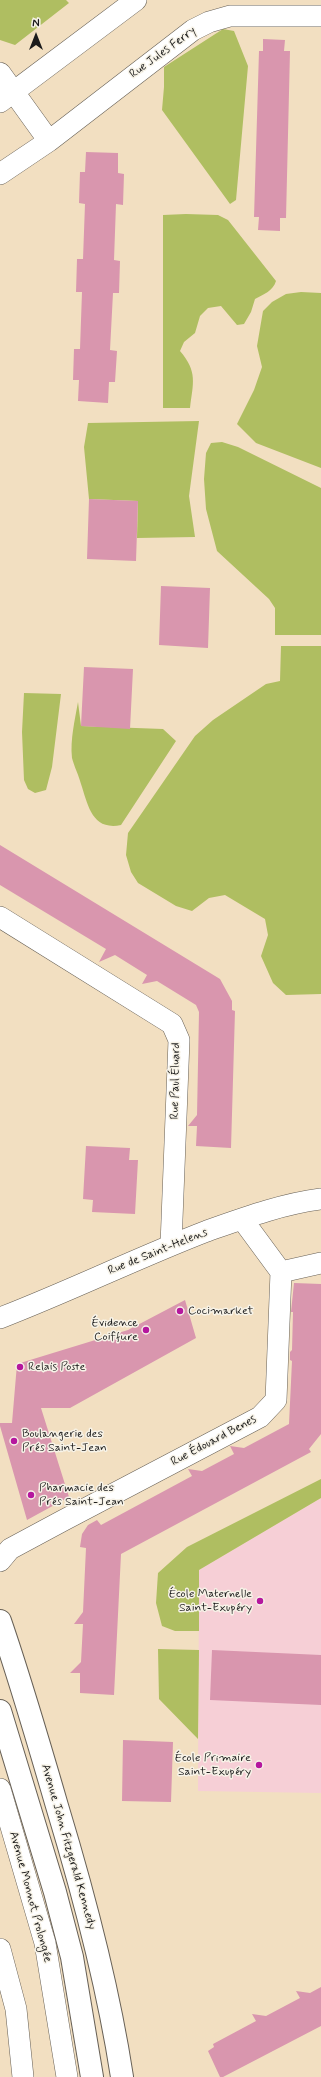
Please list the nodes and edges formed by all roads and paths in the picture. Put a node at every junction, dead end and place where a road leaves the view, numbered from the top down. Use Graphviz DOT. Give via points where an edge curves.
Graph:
graph roads {
  1 [pos="136,0"];
  2 [pos="321,16"];
  3 [pos="0,73"];
  4 [pos="7,97"];
  5 [pos="49,141"];
  6 [pos="0,174"];
  7 [pos="0,917"];
  8 [pos="321,1199"];
  9 [pos="242,1219"];
  10 [pos="171,1245"];
  11 [pos="321,1263"];
  12 [pos="281,1272"];
  13 [pos="0,1318"];
  14 [pos="0,1561"];
  15 [pos="0,1620"];
  16 [pos="0,1711"];
  17 [pos="0,1788"];
  18 [pos="0,1949"];
  19 [pos="23,2077"];
  20 [pos="67,2077"];
  21 [pos="92,2077"];
  22 [pos="122,2077"];
  1 -- 4 [label="street"];
  2 -- 5 [label="street, Rue Jules Ferry" via="230,16 209,22 187,35"];
  3 -- 4 [label="street"];
  4 -- 5 [label="street"];
  5 -- 6 [label="street"];
  7 -- 10 [label="street, Rue Paul Éluard" via="172,1024 179,1040"];
  8 -- 9 [label="street, Rue de Saint-Helens"];
  9 -- 10 [label="street, Rue de Saint-Helens"];
  9 -- 12 [label="street"];
  10 -- 13 [label="street, Rue de Saint-Helens"];
  11 -- 12 [label="street"];
  12 -- 14 [label="street, Rue Édouard Benes" via="276,1400 260,1417 10,1549"];
  15 -- 22 [label="main road, Avenue John Fitzgerald Kennedy" via="78,1873"];
  16 -- 21 [label="main road, Avenue John Fitzgerald Kennedy" via="70,1950"];
  17 -- 20 [label="street, Avenue Monnot Prolongée" via="45,1944"];
  18 -- 19 [label="street" via="16,2010"];
}
